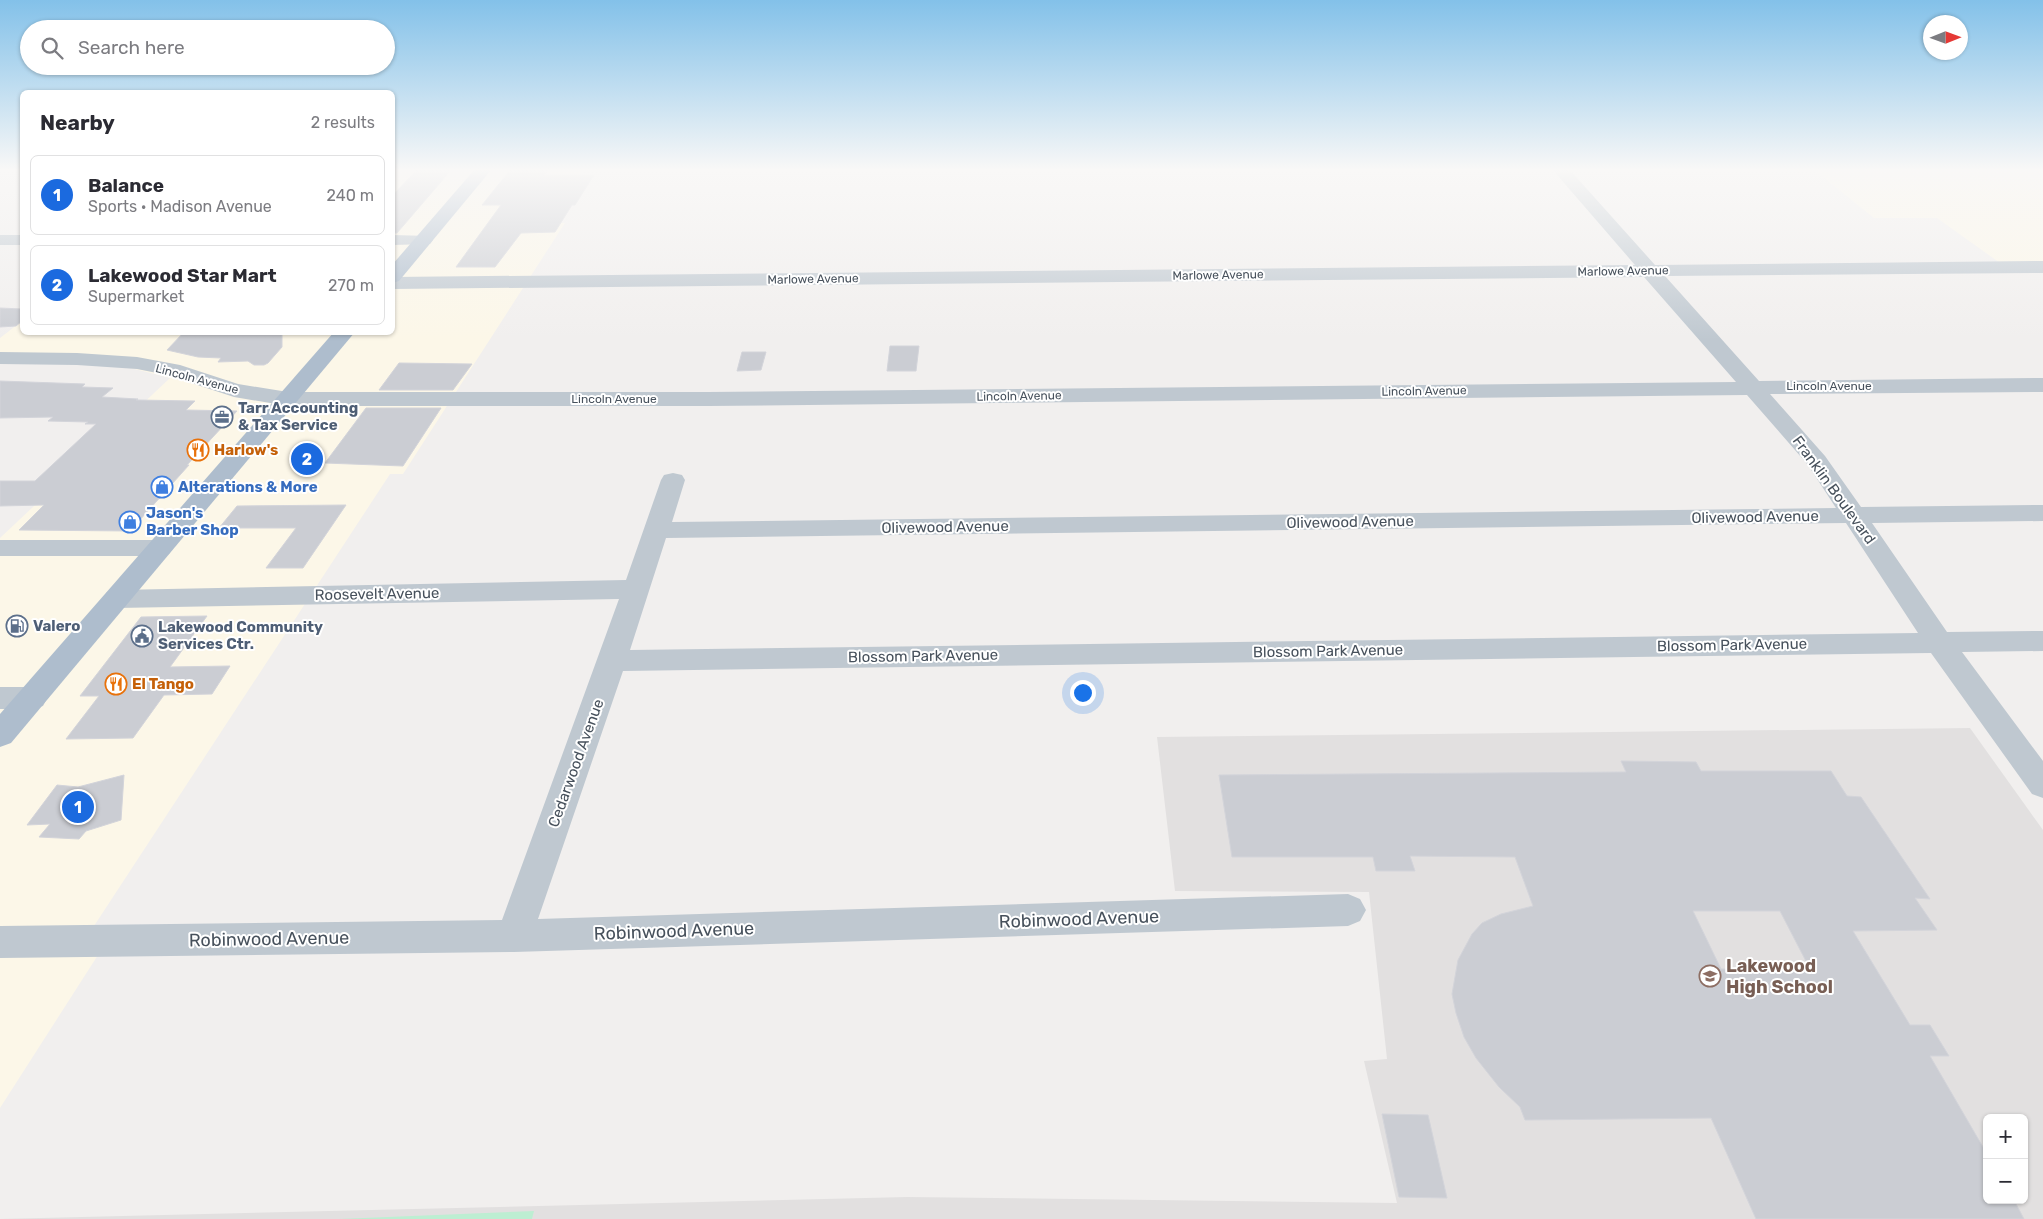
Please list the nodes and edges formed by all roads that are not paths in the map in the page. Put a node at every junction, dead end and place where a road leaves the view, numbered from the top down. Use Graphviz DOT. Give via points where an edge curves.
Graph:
graph roads {
  1 [pos="436,226"];
  2 [pos="1610,226"];
  3 [pos="0,240"];
  4 [pos="20,240"];
  5 [pos="395,240"];
  6 [pos="424,240"];
  7 [pos="2043,267"];
  8 [pos="1651,271"];
  9 [pos="395,274"];
  10 [pos="395,282"];
  11 [pos="342,335"];
  12 [pos="0,358"];
  13 [pos="2043,385"];
  14 [pos="1753,387"];
  15 [pos="288,399"];
  16 [pos="673,480"];
  17 [pos="2043,513"];
  18 [pos="1853,515"];
  19 [pos="656,530"];
  20 [pos="0,548"];
  21 [pos="160,548"];
  22 [pos="636,589"];
  23 [pos="117,599"];
  24 [pos="2043,641"];
  25 [pos="1939,642"];
  26 [pos="612,661"];
  27 [pos="0,698"];
  28 [pos="32,698"];
  29 [pos="0,735"];
  30 [pos="2043,785"];
  31 [pos="1348,910"];
  32 [pos="514,936"];
  33 [pos="0,942"];
  1 -- 6 [label="main road"];
  2 -- 8 [label="street, Franklin Boulevard"];
  3 -- 4 [label="street"];
  5 -- 6 [label="street"];
  6 -- 9 [label="main road"];
  7 -- 8 [label="street, Marlowe Avenue"];
  8 -- 10 [label="street, Marlowe Avenue"];
  8 -- 14 [label="street, Franklin Boulevard"];
  11 -- 15 [label="main road"];
  12 -- 15 [label="street, Lincoln Avenue" via="137,364 172,370 234,390"];
  13 -- 14 [label="street, Lincoln Avenue"];
  14 -- 15 [label="street, Lincoln Avenue" via="708,399"];
  14 -- 18 [label="street, Franklin Boulevard" via="1817,461"];
  15 -- 21 [label="main road"];
  16 -- 19 [label="street"];
  17 -- 18 [label="street, Olivewood Avenue"];
  18 -- 19 [label="street, Olivewood Avenue"];
  18 -- 25 [label="street, Franklin Boulevard"];
  19 -- 22 [label="street"];
  20 -- 21 [label="street"];
  21 -- 23 [label="main road"];
  22 -- 23 [label="street, Roosevelt Avenue"];
  22 -- 26 [label="street, Cedarwood Avenue"];
  23 -- 28 [label="main road"];
  24 -- 25 [label="street, Blossom Park Avenue"];
  25 -- 26 [label="street, Blossom Park Avenue"];
  25 -- 30 [label="street, Franklin Boulevard"];
  26 -- 32 [label="street, Cedarwood Avenue"];
  27 -- 28 [label="street"];
  28 -- 29 [label="main road"];
  31 -- 32 [label="street, Robinwood Avenue"];
  32 -- 33 [label="street, Robinwood Avenue"];
}
